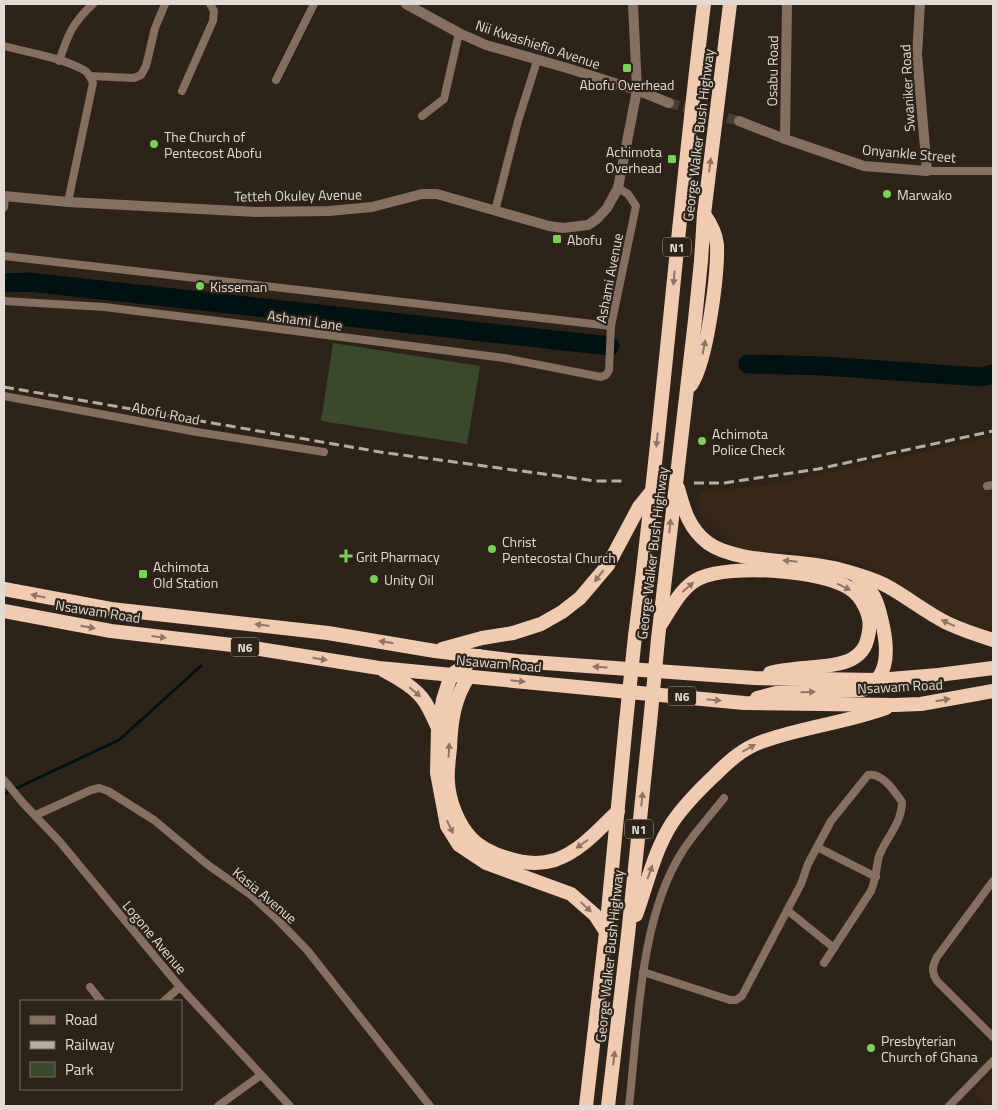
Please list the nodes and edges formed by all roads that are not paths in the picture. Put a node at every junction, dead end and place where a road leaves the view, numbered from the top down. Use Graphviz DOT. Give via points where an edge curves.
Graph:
graph roads {
  1 [pos="93,4"];
  2 [pos="165,4"];
  3 [pos="210,4"];
  4 [pos="314,4"];
  5 [pos="406,4"];
  6 [pos="633,4"];
  7 [pos="704,4"];
  8 [pos="730,4"];
  9 [pos="787,4"];
  10 [pos="920,4"];
  11 [pos="459,33"];
  12 [pos="4,46"];
  13 [pos="537,60"];
  14 [pos="59,61"];
  15 [pos="90,76"];
  16 [pos="276,80"];
  17 [pos="637,90"];
  18 [pos="182,91"];
  19 [pos="669,102"];
  20 [pos="422,116"];
  21 [pos="739,121"];
  22 [pos="785,139"];
  23 [pos="927,171"];
  24 [pos="993,171"];
  25 [pos="618,188"];
  26 [pos="4,200"];
  27 [pos="68,202"];
  28 [pos="496,210"];
  29 [pos="4,256"];
  30 [pos="4,302"];
  31 [pos="611,326"];
  32 [pos="601,377"];
  33 [pos="4,396"];
  34 [pos="324,452"];
  35 [pos="676,480"];
  36 [pos="652,491"];
  37 [pos="855,574"];
  38 [pos="4,589"];
  39 [pos="4,611"];
  40 [pos="659,633"];
  41 [pos="993,640"];
  42 [pos="434,650"];
  43 [pos="479,656"];
  44 [pos="379,668"];
  45 [pos="993,668"];
  46 [pos="451,675"];
  47 [pos="469,676"];
  48 [pos="754,678"];
  49 [pos="878,680"];
  50 [pos="993,691"];
  51 [pos="744,703"];
  52 [pos="895,705"];
  53 [pos="438,728"];
  54 [pos="4,780"];
  55 [pos="724,798"];
  56 [pos="618,811"];
  57 [pos="36,816"];
  58 [pos="817,848"];
  59 [pos="876,877"];
  60 [pos="993,881"];
  61 [pos="788,910"];
  62 [pos="606,932"];
  63 [pos="628,935"];
  64 [pos="834,948"];
  65 [pos="824,963"];
  66 [pos="643,972"];
  67 [pos="90,987"];
  68 [pos="180,987"];
  69 [pos="100,1000"];
  70 [pos="165,1000"];
  71 [pos="993,1037"];
  72 [pos="993,1061"];
  73 [pos="261,1075"];
  74 [pos="589,1082"];
  75 [pos="218,1106"];
  76 [pos="290,1106"];
  77 [pos="430,1106"];
  78 [pos="577,1106"];
  79 [pos="586,1106"];
  80 [pos="608,1106"];
  81 [pos="629,1106"];
  82 [pos="949,1106"];
  1 -- 14 [label="street" via="70,31"];
  2 -- 15 [label="street" via="141,75 134,78"];
  3 -- 18 [label="street" via="214,11 213,20"];
  4 -- 16 [label="street"];
  5 -- 11 [label="street, Nii Kwashiefio Avenue"];
  6 -- 17 [label="street, Tetteh Okuley Avenue"];
  7 -- 36 [label="highway, George Walker Bush Highway / N1, one-way"];
  35 -- 8 [label="highway, George Walker Bush Highway / N1, one-way" via="687,392 701,365 714,290 717,246 714,228 704,214"];
  9 -- 22 [label="street, Osabu Road"];
  10 -- 23 [label="street, Swaniker Road" via="917,55"];
  11 -- 13 [label="street, Nii Kwashiefio Avenue" via="486,45"];
  11 -- 20 [label="street" via="444,99"];
  12 -- 14 [label="street"];
  13 -- 17 [label="street, Nii Kwashiefio Avenue"];
  13 -- 28 [label="street"];
  14 -- 15 [label="street"];
  15 -- 27 [label="street" via="94,83"];
  17 -- 19 [label="street, Nii Kwashiefio Avenue"];
  17 -- 25 [label="street, Tetteh Okuley Avenue"];
  21 -- 22 [label="street, Onyankle Street"];
  22 -- 23 [label="street, Onyankle Street" via="864,166"];
  23 -- 24 [label="street, Onyankle Street"];
  25 -- 28 [label="street, Tetteh Okuley Avenue" via="597,219 577,227 549,226"];
  25 -- 31 [label="street, Ashami Avenue" via="628,194 636,206"];
  26 -- 27 [label="street, Tetteh Okuley Avenue"];
  27 -- 28 [label="street, Tetteh Okuley Avenue" via="256,212 372,207 422,194 437,194"];
  29 -- 31 [label="street"];
  30 -- 32 [label="street, Ashami Lane" via="104,307 234,323 504,358"];
  31 -- 32 [label="street, Ashami Avenue" via="609,370"];
  33 -- 34 [label="street, Abofu Road"];
  37 -- 35 [label="highway, one-way" via="820,564 739,556 709,544 694,531 684,511"];
  40 -- 35 [label="highway, George Walker Bush Highway / N1, one-way"];
  36 -- 42 [label="highway, one-way" via="608,565 580,598 562,612 541,624 513,633"];
  36 -- 56 [label="highway, George Walker Bush Highway / N1, bridge"];
  41 -- 37 [label="highway, one-way" via="946,623 884,584"];
  37 -- 49 [label="highway" via="874,597 884,628 886,660"];
  42 -- 38 [label="highway, Nsawam Road / N6, one-way" via="328,633 110,609"];
  39 -- 44 [label="highway, Nsawam Road / N6, one-way" via="111,631 241,646"];
  40 -- 48 [label="highway, one-way" via="685,589 700,578 716,573 741,570 783,572 833,582 849,588 859,597 870,627 867,644 861,653 851,660 835,664 784,669"];
  63 -- 40 [label="highway, George Walker Bush Highway / N1, one-way, bridge"];
  42 -- 43 [label="highway, Nsawam Road / N6"];
  43 -- 46 [label="highway"];
  48 -- 43 [label="highway, Nsawam Road / N6, one-way"];
  44 -- 46 [label="highway, Nsawam Road / N6"];
  44 -- 53 [label="highway, one-way" via="420,696"];
  45 -- 49 [label="highway, Nsawam Road / N6"];
  46 -- 47 [label="highway, Nsawam Road / N6"];
  46 -- 53 [label="highway"];
  47 -- 51 [label="highway, Nsawam Road / N6, one-way"];
  56 -- 47 [label="highway, one-way" via="588,840 553,861 522,863 494,854 471,838 454,811 448,783 451,721 461,687"];
  48 -- 49 [label="highway, Nsawam Road / N6"];
  51 -- 49 [label="highway, one-way" via="776,693 862,690"];
  52 -- 50 [label="highway, Nsawam Road / N6, one-way"];
  51 -- 52 [label="highway, Nsawam Road / N6"];
  63 -- 52 [label="highway, one-way" via="648,875 672,824 691,798 733,757 758,743"];
  53 -- 62 [label="highway, one-way" via="439,788 447,826 460,845 486,863 571,894 595,916"];
  54 -- 57 [label="street, Logone Avenue"];
  55 -- 66 [label="street" via="682,852 664,888"];
  56 -- 62 [label="highway, George Walker Bush Highway / N1"];
  57 -- 68 [label="street, Logone Avenue"];
  57 -- 77 [label="street, Kasia Avenue" via="99,788 176,836 293,934"];
  58 -- 59 [label="street"];
  58 -- 59 [label="street" via="831,821 868,775 873,774 887,783 902,802 900,818 880,854"];
  58 -- 61 [label="street"];
  59 -- 64 [label="street" via="872,891"];
  60 -- 71 [label="street" via="937,957 932,972 937,981"];
  61 -- 64 [label="street"];
  61 -- 66 [label="street" via="738,999 730,1000"];
  62 -- 74 [label="highway, George Walker Bush Highway / N1"];
  80 -- 63 [label="highway, George Walker Bush Highway / N1, one-way"];
  64 -- 65 [label="street"];
  66 -- 81 [label="street"];
  67 -- 69 [label="street"];
  68 -- 70 [label="street"];
  68 -- 73 [label="street, Logone Avenue"];
  72 -- 82 [label="street"];
  73 -- 75 [label="street"];
  73 -- 76 [label="street, Logone Avenue"];
  74 -- 78 [label="highway"];
  74 -- 79 [label="highway, George Walker Bush Highway / N1"];
}
